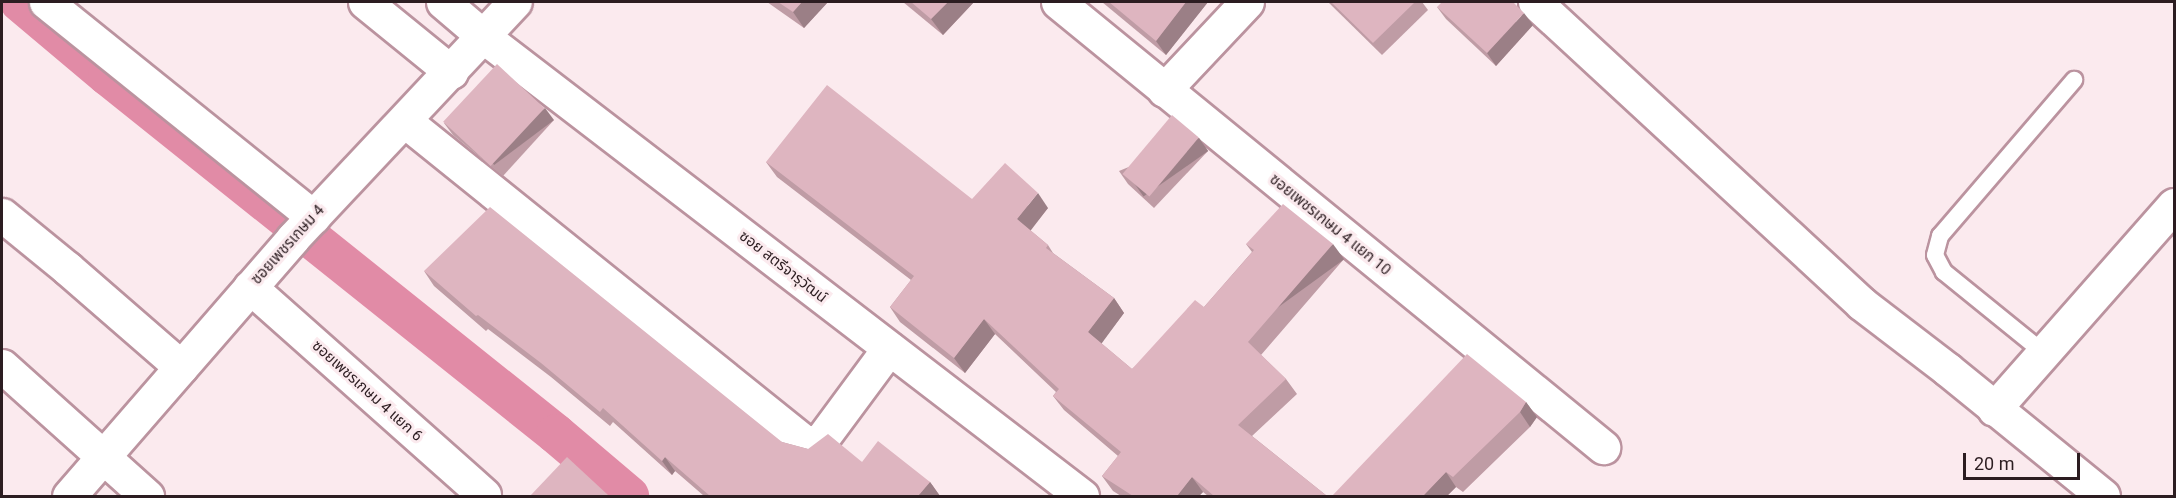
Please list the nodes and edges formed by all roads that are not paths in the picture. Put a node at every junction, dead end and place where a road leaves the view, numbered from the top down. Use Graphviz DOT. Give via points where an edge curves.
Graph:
graph roads {
  1 [pos="46,2"];
  2 [pos="365,2"];
  3 [pos="443,2"];
  4 [pos="515,2"];
  5 [pos="1058,2"];
  6 [pos="1246,2"];
  7 [pos="1535,2"];
  8 [pos="484,37"];
  9 [pos="451,72"];
  10 [pos="2074,80"];
  11 [pos="1164,90"];
  12 [pos="405,121"];
  13 [pos="2175,205"];
  14 [pos="2,214"];
  15 [pos="304,226"];
  16 [pos="250,287"];
  17 [pos="889,348"];
  18 [pos="2044,353"];
  19 [pos="2,366"];
  20 [pos="181,367"];
  21 [pos="1995,409"];
  22 [pos="1603,447"];
  23 [pos="103,457"];
  24 [pos="484,495"];
  25 [pos="69,496"];
  26 [pos="147,496"];
  27 [pos="1082,496"];
  28 [pos="2103,496"];
  1 -- 15 [label="street"];
  2 -- 9 [label="street"];
  3 -- 8 [label="street, ซอย สตรีจารุวัฒน์"];
  4 -- 8 [label="street, ซอยเพชรเกษม 4"];
  5 -- 11 [label="street, ซอยเพชรเกษม 4 แยก 10"];
  6 -- 11 [label="street"];
  7 -- 21 [label="street" via="1862,304"];
  8 -- 9 [label="street, ซอยเพชรเกษม 4"];
  8 -- 17 [label="street, ซอย สตรีจารุวัฒน์"];
  9 -- 12 [label="street, ซอยเพชรเกษม 4"];
  10 -- 18 [label="lane" via="1940,236 1935,255 1944,272"];
  11 -- 22 [label="street, ซอยเพชรเกษม 4 แยก 10"];
  12 -- 15 [label="street, ซอยเพชรเกษม 4"];
  12 -- 17 [label="street" via="803,441 822,440"];
  13 -- 18 [label="street"];
  14 -- 20 [label="street"];
  15 -- 16 [label="street, ซอยเพชรเกษม 4"];
  16 -- 20 [label="street, ซอยเพชรเกษม 4"];
  16 -- 24 [label="street, ซอยเพชรเกษม 4 แยก 6"];
  17 -- 27 [label="street, ซอย สตรีจารุวัฒน์"];
  18 -- 21 [label="street"];
  19 -- 23 [label="street"];
  20 -- 23 [label="street, ซอยเพชรเกษม 4"];
  21 -- 28 [label="street"];
  23 -- 25 [label="street, ซอยเพชรเกษม 4"];
  23 -- 26 [label="street"];
}
